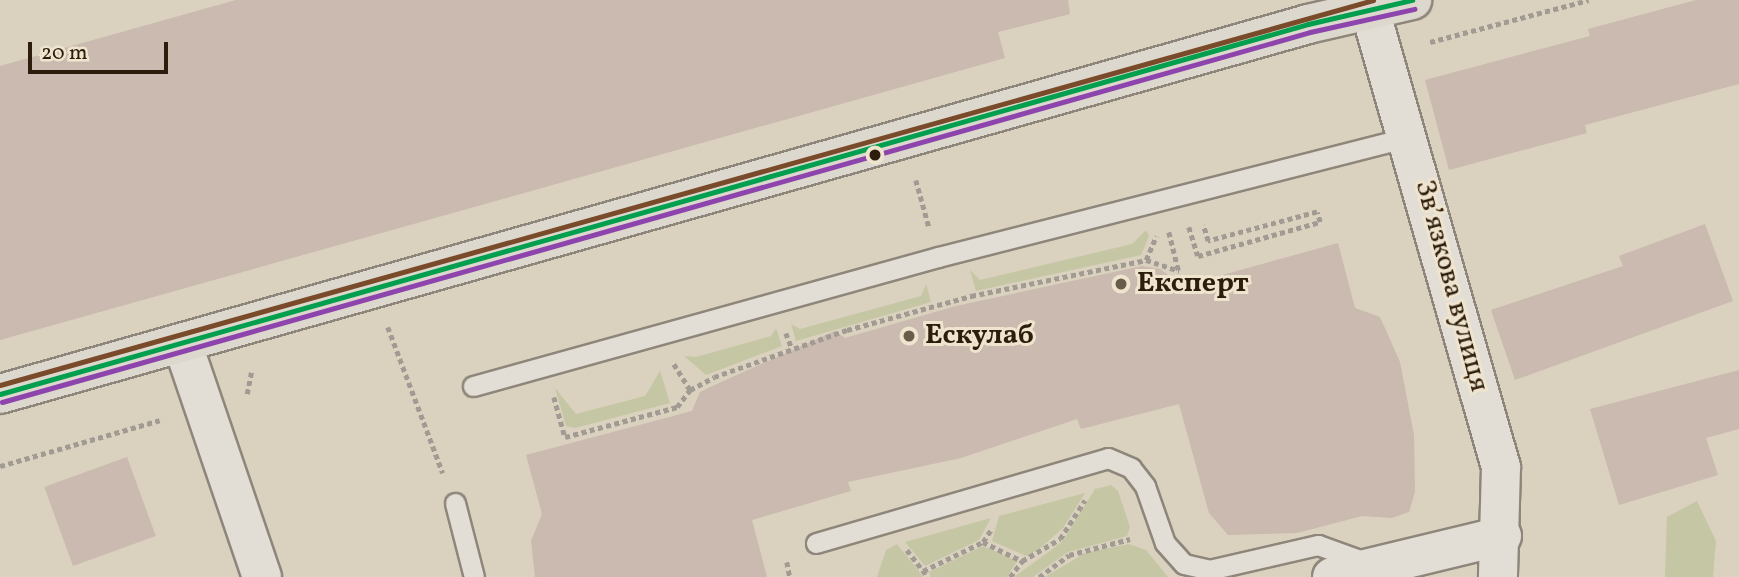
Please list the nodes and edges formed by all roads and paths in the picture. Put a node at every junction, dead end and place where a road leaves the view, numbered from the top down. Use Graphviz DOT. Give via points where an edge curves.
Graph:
graph roads {
  1 [pos="1412,0"];
  2 [pos="1589,0"];
  3 [pos="1369,6"];
  4 [pos="1423,52"];
  5 [pos="1410,137"];
  6 [pos="916,180"];
  7 [pos="1216,220"];
  8 [pos="1202,224"];
  9 [pos="1189,227"];
  10 [pos="1169,232"];
  11 [pos="938,257"];
  12 [pos="1146,260"];
  13 [pos="386,322"];
  14 [pos="183,345"];
  15 [pos="545,366"];
  16 [pos="473,386"];
  17 [pos="0,394"];
  18 [pos="215,431"];
  19 [pos="0,466"];
  20 [pos="1092,486"];
  21 [pos="455,503"];
  22 [pos="993,525"];
  23 [pos="1161,531"];
  24 [pos="1502,536"];
  25 [pos="898,540"];
  26 [pos="983,542"];
  27 [pos="816,543"];
  28 [pos="1022,561"];
  29 [pos="1373,565"];
  30 [pos="923,571"];
  31 [pos="262,577"];
  32 [pos="474,577"];
  33 [pos="928,577"];
  34 [pos="1010,577"];
  35 [pos="1039,577"];
  36 [pos="1332,577"];
  37 [pos="1498,577"];
  1 -- 3 [label="main road"];
  2 -- 4 [label="path" via="1429,42"];
  3 -- 5 [label="street, Звʼязкова вулиця"];
  3 -- 14 [label="main road"];
  5 -- 11 [label="lane"];
  5 -- 24 [label="street, Звʼязкова вулиця" via="1501,467"];
  6 -- 11 [label="path"];
  7 -- 8 [label="path"];
  8 -- 9 [label="path"];
  8 -- 9 [label="path" via="1208,241 1317,212 1320,222 1198,256"];
  9 -- 10 [label="path"];
  10 -- 12 [label="path" via="1156,236"];
  10 -- 12 [label="path" via="1179,272"];
  11 -- 15 [label="lane"];
  12 -- 15 [label="path" via="971,296 847,330 714,377 690,390 677,407 565,437"];
  13 -- 21 [label="path"];
  14 -- 17 [label="main road"];
  14 -- 18 [label="street"];
  15 -- 16 [label="lane"];
  18 -- 19 [label="path" via="181,440 158,418"];
  18 -- 31 [label="street"];
  20 -- 28 [label="path" via="1060,538"];
  21 -- 32 [label="lane"];
  22 -- 26 [label="path"];
  23 -- 27 [label="lane" via="1145,486 1131,468 1108,458"];
  23 -- 29 [label="lane" via="1184,564 1209,570 1318,545"];
  23 -- 35 [label="path" via="1083,549"];
  24 -- 29 [label="street"];
  24 -- 37 [label="street, Звʼязкова вулиця"];
  25 -- 30 [label="path"];
  26 -- 28 [label="path"];
  26 -- 30 [label="path"];
  28 -- 34 [label="path"];
  29 -- 36 [label="street"];
  30 -- 33 [label="path"];
}
